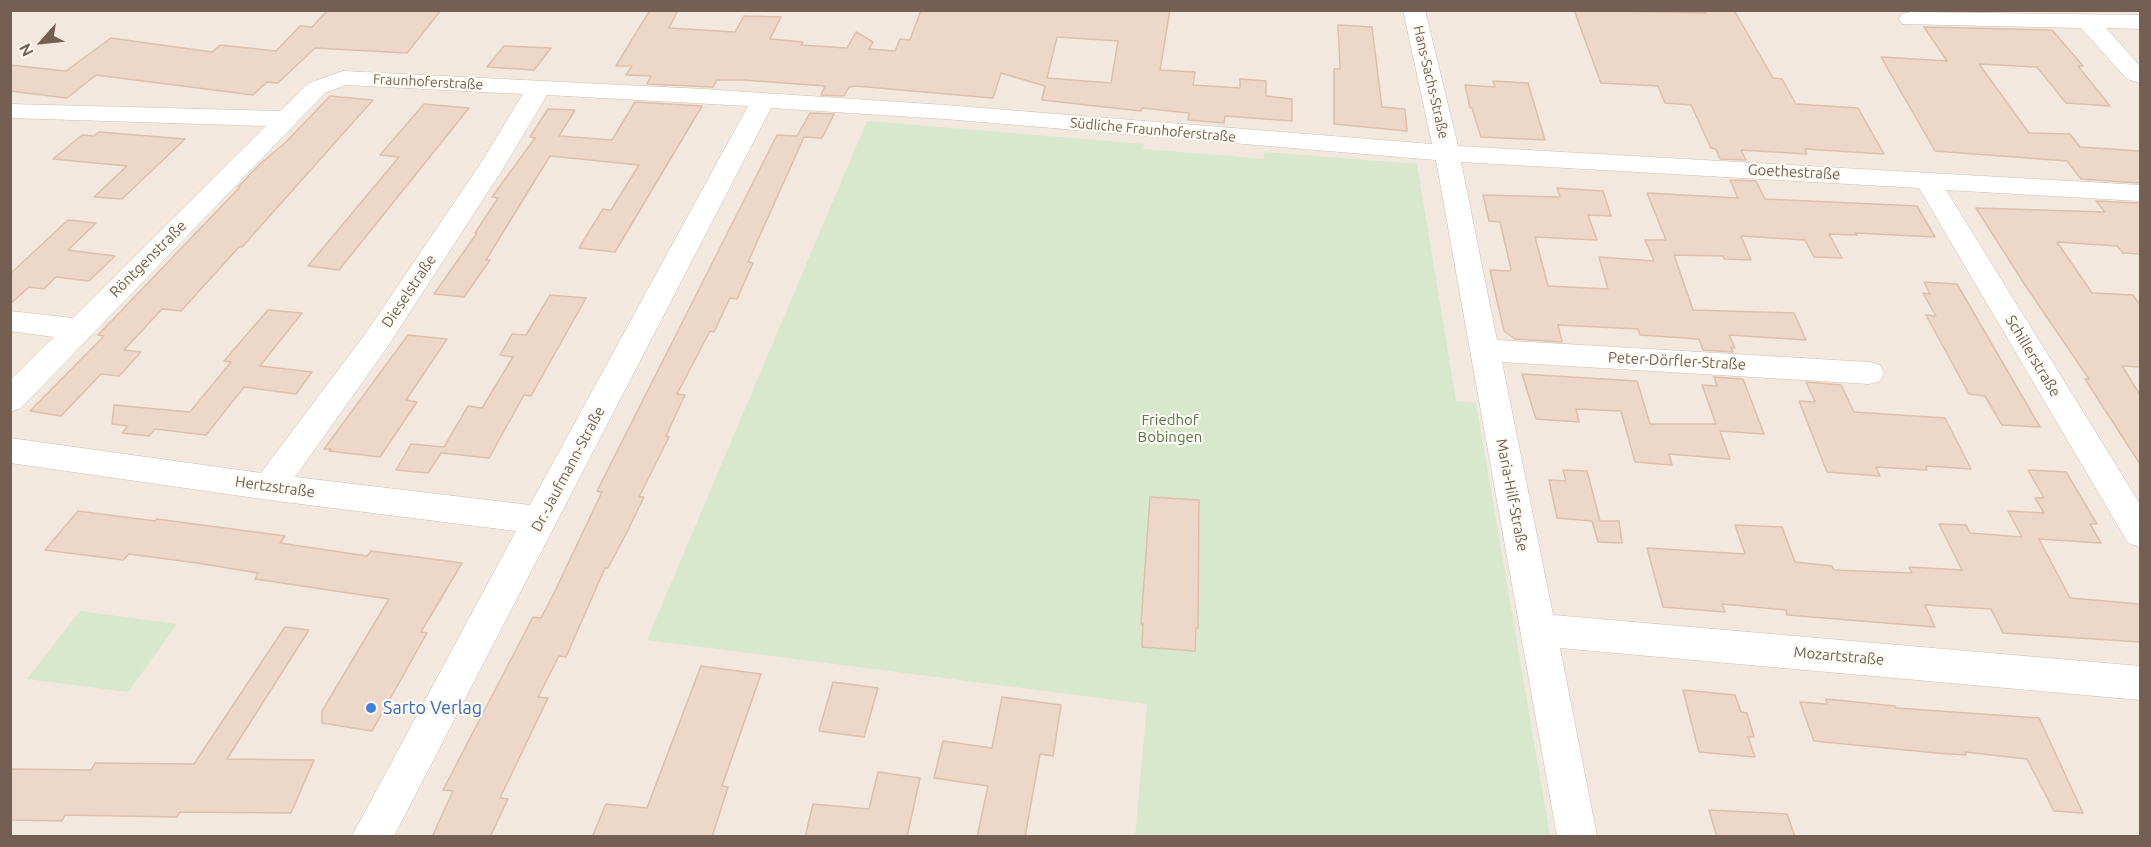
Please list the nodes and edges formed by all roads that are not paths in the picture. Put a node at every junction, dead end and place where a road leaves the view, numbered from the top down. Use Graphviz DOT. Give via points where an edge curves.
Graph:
graph roads {
  1 [pos="1414,10"];
  2 [pos="1910,19"];
  3 [pos="2088,22"];
  4 [pos="2140,22"];
  5 [pos="2139,82"];
  6 [pos="539,87"];
  7 [pos="763,100"];
  8 [pos="860,107"];
  9 [pos="10,111"];
  10 [pos="287,119"];
  11 [pos="1447,153"];
  12 [pos="1926,179"];
  13 [pos="2140,193"];
  14 [pos="10,321"];
  15 [pos="79,329"];
  16 [pos="1485,350"];
  17 [pos="1869,374"];
  18 [pos="10,400"];
  19 [pos="10,450"];
  20 [pos="269,487"];
  21 [pos="541,520"];
  22 [pos="2140,532"];
  23 [pos="1537,630"];
  24 [pos="2140,683"];
  25 [pos="372,837"];
  26 [pos="1577,837"];
  1 -- 11 [label="street, Hans-Sachs-Straße"];
  2 -- 3 [label="street"];
  3 -- 4 [label="street"];
  3 -- 5 [label="street"];
  6 -- 7 [label="street, Fraunhoferstraße"];
  6 -- 10 [label="street, Fraunhoferstraße" via="343,78 318,88"];
  6 -- 20 [label="street, Dieselstraße" via="492,167 380,334"];
  7 -- 8 [label="street, Fraunhoferstraße"];
  7 -- 21 [label="street, Dr.-Jaufmann-Straße"];
  8 -- 11 [label="street, Südliche Fraunhoferstraße"];
  9 -- 10 [label="street"];
  10 -- 15 [label="street, Röntgenstraße"];
  11 -- 12 [label="street, Goethestraße"];
  11 -- 16 [label="street, Maria-Hilf-Straße"];
  12 -- 13 [label="street, Goethestraße"];
  12 -- 22 [label="street, Schillerstraße"];
  14 -- 15 [label="street"];
  15 -- 18 [label="street, Röntgenstraße"];
  16 -- 17 [label="street, Peter-Dörfler-Straße"];
  16 -- 23 [label="street, Maria-Hilf-Straße"];
  19 -- 20 [label="street, Hertzstraße"];
  20 -- 21 [label="street, Hertzstraße"];
  21 -- 25 [label="street, Dr.-Jaufmann-Straße"];
  23 -- 24 [label="street, Mozartstraße"];
  23 -- 26 [label="street, Maria-Hilf-Straße"];
}
